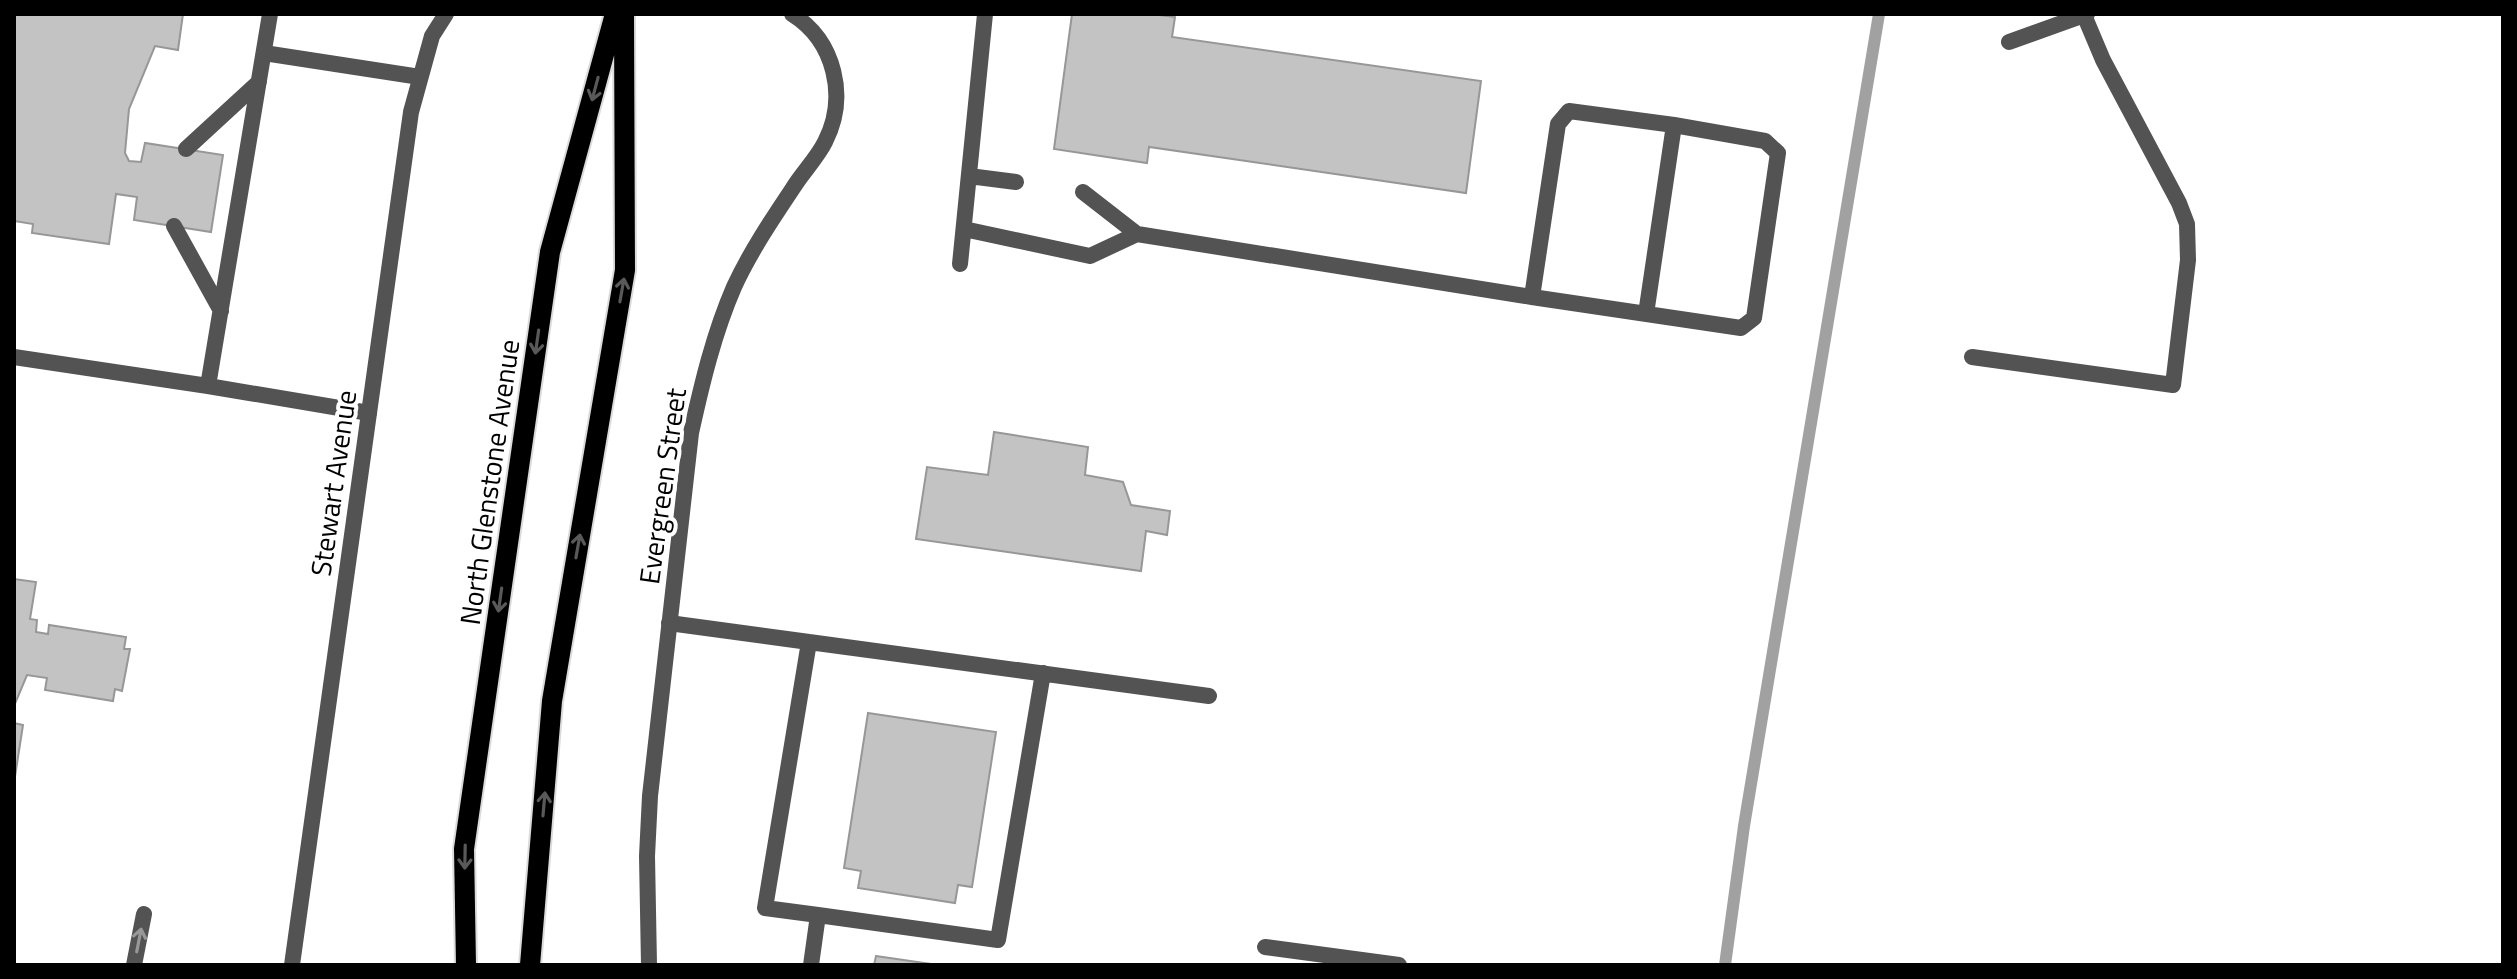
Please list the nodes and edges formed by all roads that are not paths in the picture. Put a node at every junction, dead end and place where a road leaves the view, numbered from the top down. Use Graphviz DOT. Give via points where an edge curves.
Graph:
graph roads {
  1 [pos="270,14"];
  2 [pos="446,14"];
  3 [pos="615,14"];
  4 [pos="624,14"];
  5 [pos="792,14"];
  6 [pos="985,14"];
  7 [pos="2086,14"];
  8 [pos="2009,42"];
  9 [pos="264,53"];
  10 [pos="420,77"];
  11 [pos="259,82"];
  12 [pos="1674,125"];
  13 [pos="186,149"];
  14 [pos="969,176"];
  15 [pos="1016,182"];
  16 [pos="1083,192"];
  17 [pos="174,226"];
  18 [pos="964,229"];
  19 [pos="1137,234"];
  20 [pos="960,264"];
  21 [pos="1532,297"];
  22 [pos="221,311"];
  23 [pos="1646,314"];
  24 [pos="14,357"];
  25 [pos="1972,357"];
  26 [pos="208,386"];
  27 [pos="369,413"];
  28 [pos="669,623"];
  29 [pos="809,642"];
  30 [pos="1043,673"];
  31 [pos="1209,696"];
  32 [pos="144,914"];
  33 [pos="818,915"];
  34 [pos="1265,947"];
  35 [pos="134,965"];
  36 [pos="292,965"];
  37 [pos="466,965"];
  38 [pos="530,965"];
  39 [pos="649,965"];
  40 [pos="811,965"];
  41 [pos="1399,965"];
  1 -- 9 [label="street"];
  2 -- 10 [label="street, Stewart Avenue" via="432,36"];
  3 -- 37 [label="main road, North Glenstone Avenue, one-way" via="550,252 464,849"];
  38 -- 4 [label="main road, one-way" via="552,701 625,270"];
  5 -- 28 [label="street, Evergreen Street" via="814,31 827,51 835,76 835,108 825,142 754,250 717,334 691,433"];
  6 -- 14 [label="street"];
  7 -- 8 [label="street"];
  7 -- 25 [label="street" via="2103,60 2187,224 2188,260 2173,385"];
  9 -- 10 [label="street"];
  9 -- 11 [label="street"];
  10 -- 27 [label="street, Stewart Avenue"];
  11 -- 13 [label="street"];
  11 -- 22 [label="street"];
  12 -- 21 [label="street" via="1569,111 1558,124"];
  12 -- 23 [label="street"];
  12 -- 23 [label="street" via="1765,141 1778,153 1754,318 1741,328"];
  14 -- 15 [label="street"];
  14 -- 18 [label="street"];
  16 -- 19 [label="street"];
  17 -- 22 [label="street"];
  18 -- 19 [label="street" via="1090,256"];
  18 -- 20 [label="street"];
  19 -- 21 [label="street"];
  21 -- 23 [label="street"];
  22 -- 26 [label="street"];
  24 -- 26 [label="street"];
  26 -- 27 [label="street"];
  27 -- 36 [label="street, Stewart Avenue"];
  28 -- 29 [label="street"];
  28 -- 39 [label="street, Evergreen Street" via="650,796"];
  29 -- 30 [label="street"];
  29 -- 33 [label="street" via="765,908"];
  30 -- 31 [label="street"];
  30 -- 33 [label="street" via="998,940"];
  35 -- 32 [label="street, one-way"];
  33 -- 40 [label="street"];
  34 -- 41 [label="street"];
}
